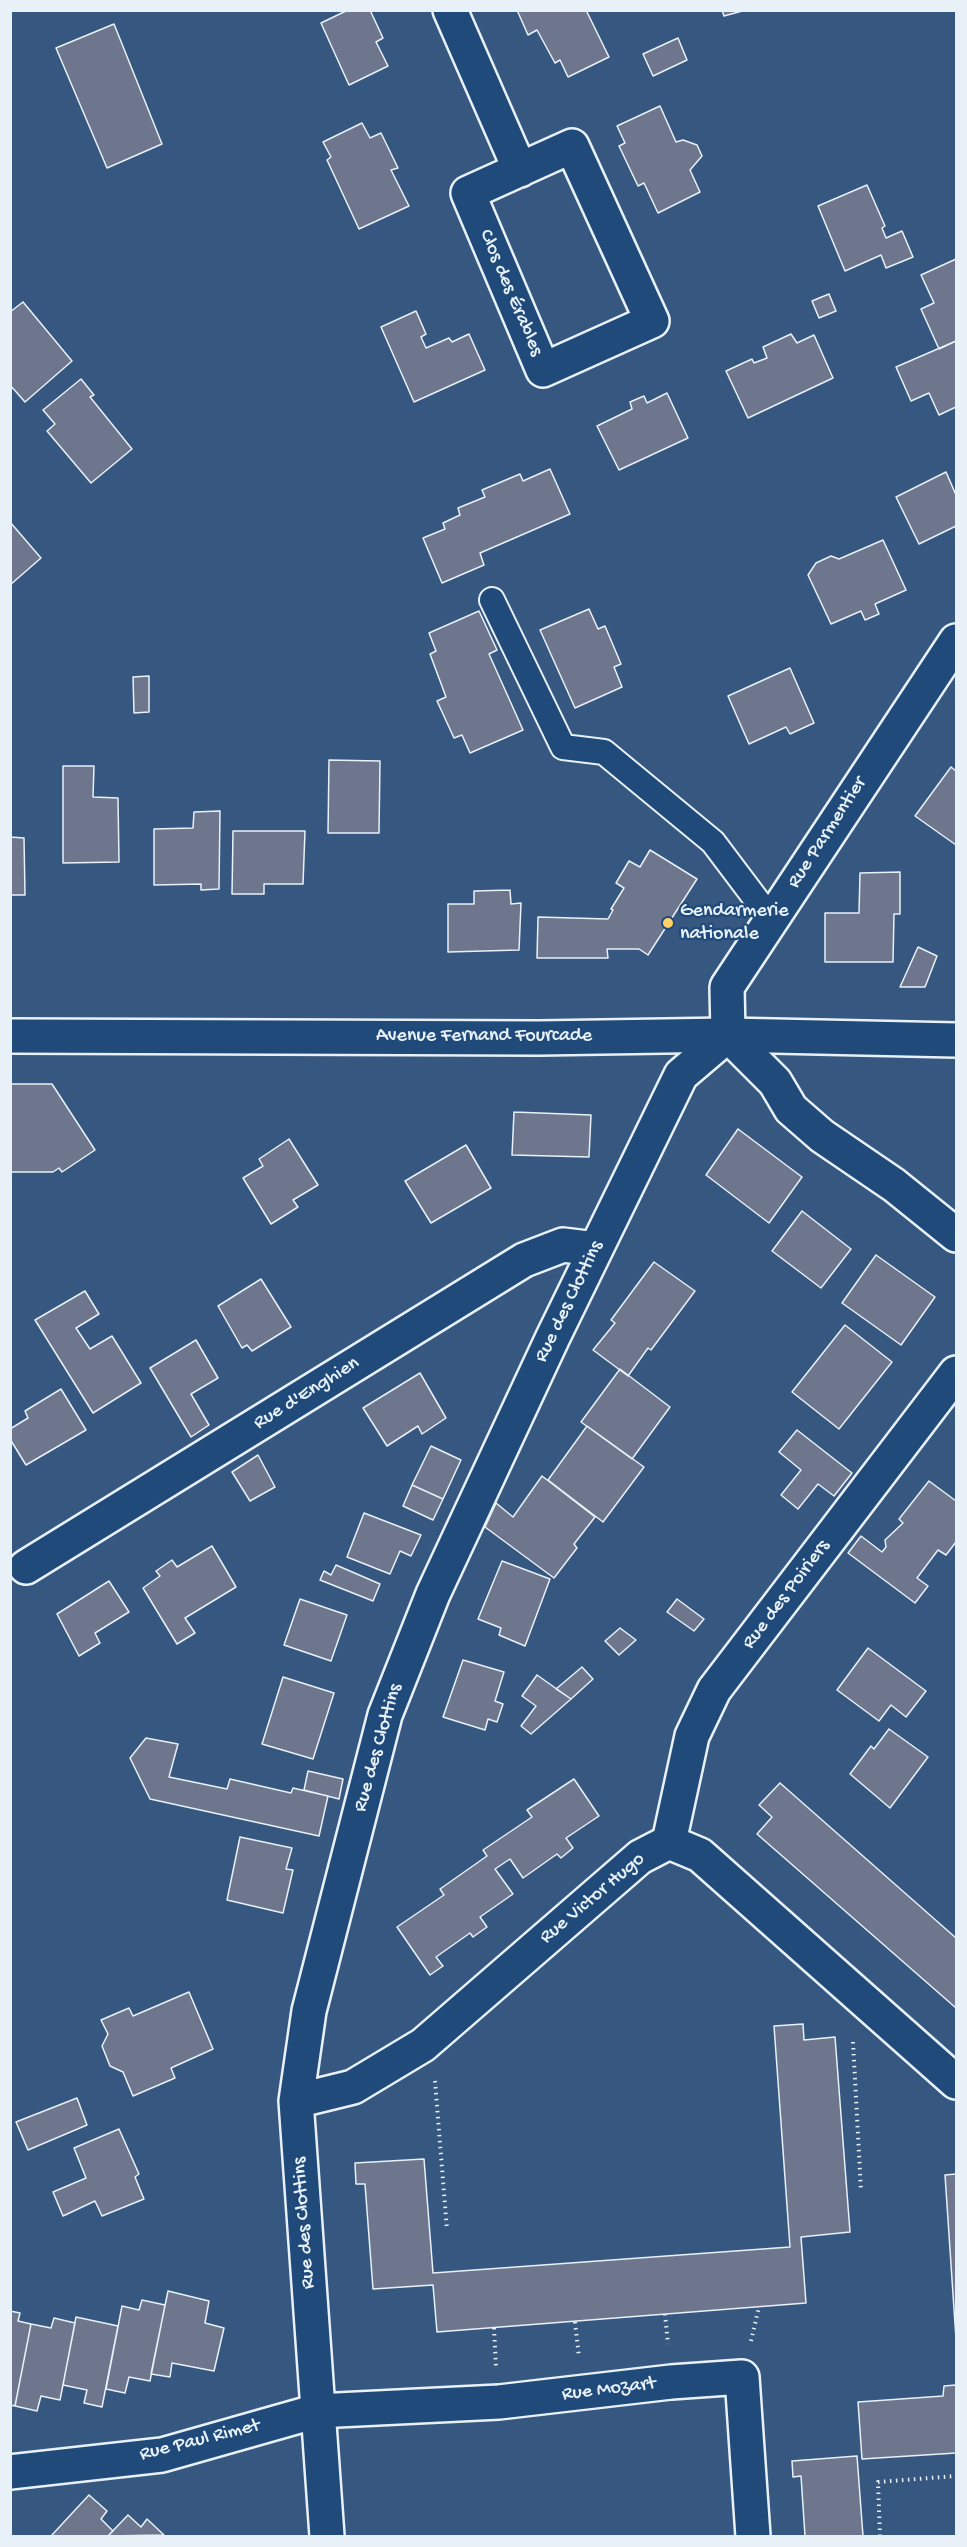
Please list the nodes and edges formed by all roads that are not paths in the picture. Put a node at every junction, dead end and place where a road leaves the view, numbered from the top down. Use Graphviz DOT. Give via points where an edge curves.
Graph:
graph roads {
  1 [pos="450,10"];
  2 [pos="520,170"];
  3 [pos="492,600"];
  4 [pos="957,641"];
  5 [pos="771,919"];
  6 [pos="728,1035"];
  7 [pos="10,1036"];
  8 [pos="957,1040"];
  9 [pos="957,1235"];
  10 [pos="596,1249"];
  11 [pos="957,1373"];
  12 [pos="26,1568"];
  13 [pos="669,1842"];
  14 [pos="957,2082"];
  15 [pos="297,2102"];
  16 [pos="317,2411"];
  17 [pos="10,2472"];
  18 [pos="327,2536"];
  19 [pos="753,2536"];
  1 -- 2 [label="street"];
  2 -- 2 [label="street, Clos des Érables" via="572,146 652,321 543,370 468,193"];
  3 -- 5 [label="lane" via="563,747 604,752 713,842"];
  4 -- 5 [label="street, Rue Parmentier"];
  5 -- 6 [label="street, Rue Parmentier" via="727,987"];
  6 -- 7 [label="street, Avenue Fernand Fourcade"];
  6 -- 8 [label="street, Avenue Fernand Fourcade"];
  6 -- 9 [label="street" via="775,1082 791,1109"];
  6 -- 10 [label="street, Rue des Clottins" via="681,1075"];
  10 -- 12 [label="street, Rue d'Enghien" via="563,1245 525,1260"];
  10 -- 15 [label="street, Rue des Clottins" via="433,1594 385,1715 309,2011"];
  11 -- 13 [label="street, Rue des Poiriers" via="714,1690 692,1736"];
  13 -- 14 [label="street" via="700,1855"];
  13 -- 15 [label="street, Rue Victor Hugo" via="640,1857 404,2057 353,2087"];
  15 -- 16 [label="street, Rue des Clottins"];
  16 -- 17 [label="street, Rue Paul Rimet" via="162,2455"];
  16 -- 18 [label="street, Rue des Clottins"];
  16 -- 19 [label="street, Rue Mozart" via="499,2402 742,2377"];
}
